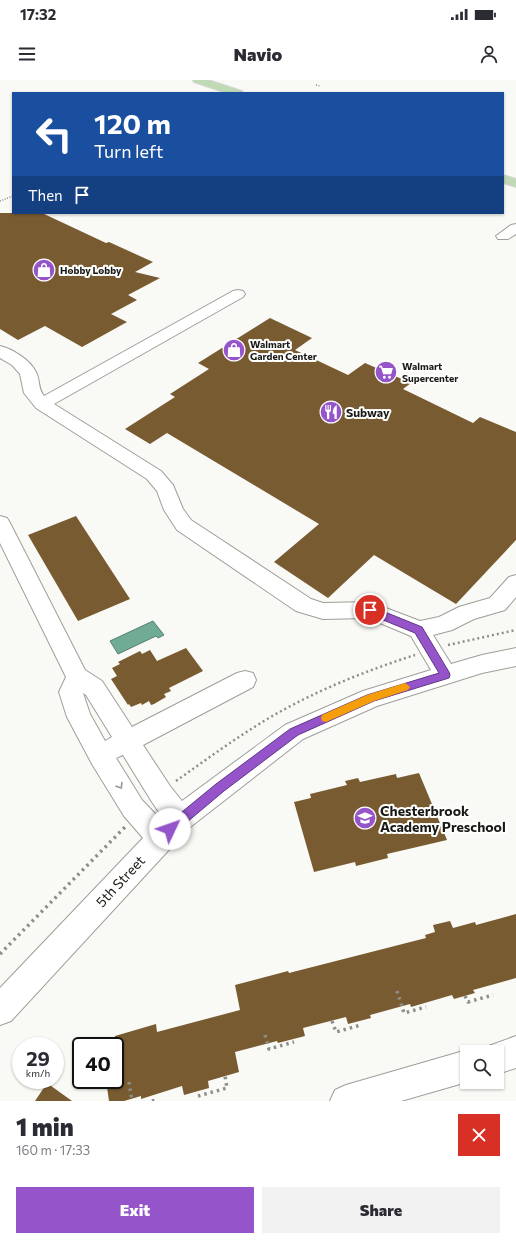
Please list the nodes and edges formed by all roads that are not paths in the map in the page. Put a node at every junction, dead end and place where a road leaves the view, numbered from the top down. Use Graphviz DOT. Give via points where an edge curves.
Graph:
graph roads {
  1 [pos="198,80"];
  2 [pos="235,92"];
  3 [pos="504,179"];
  4 [pos="516,183"];
  5 [pos="516,228"];
  6 [pos="503,236"];
  7 [pos="238,294"];
  8 [pos="0,350"];
  9 [pos="42,404"];
  10 [pos="0,523"];
  11 [pos="516,582"];
  12 [pos="419,630"];
  13 [pos="516,657"];
  14 [pos="445,675"];
  15 [pos="77,677"];
  16 [pos="245,680"];
  17 [pos="108,712"];
  18 [pos="83,724"];
  19 [pos="127,741"];
  20 [pos="101,756"];
  21 [pos="180,819"];
  22 [pos="160,839"];
  23 [pos="0,1010"];
  24 [pos="516,1052"];
  25 [pos="504,1056"];
  26 [pos="460,1068"];
  27 [pos="346,1101"];
  1 -- 2 [label="main road"];
  3 -- 4 [label="main road"];
  5 -- 6 [label="street"];
  7 -- 9 [label="street"];
  8 -- 9 [label="street" via="18,362 28,373 32,393"];
  9 -- 12 [label="street" via="154,475 166,489 174,510 184,525 304,605 323,611 370,610"];
  10 -- 15 [label="street"];
  11 -- 12 [label="street" via="497,604 467,613 444,624"];
  12 -- 14 [label="street"];
  13 -- 14 [label="street, 5th Street"];
  14 -- 21 [label="street, 5th Street" via="371,698 294,732"];
  15 -- 17 [label="street" via="94,688"];
  15 -- 18 [label="street" via="71,692"];
  16 -- 19 [label="street"];
  17 -- 18 [label="street"];
  17 -- 19 [label="street"];
  18 -- 20 [label="street"];
  19 -- 20 [label="street"];
  19 -- 21 [label="street"];
  20 -- 22 [label="street, one-way" via="133,808"];
  21 -- 22 [label="street, 5th Street"];
  22 -- 23 [label="street, 5th Street"];
  24 -- 25 [label="street"];
  26 -- 27 [label="street"];
}
